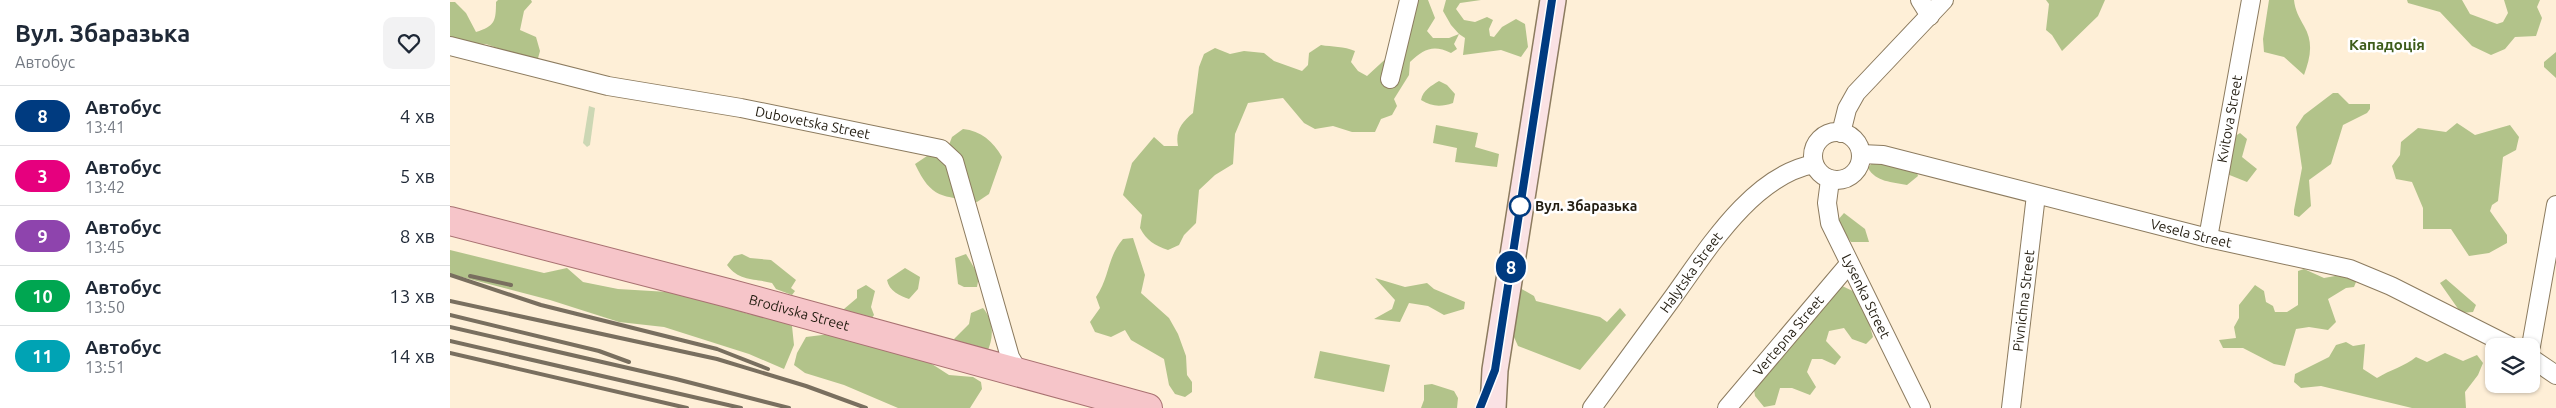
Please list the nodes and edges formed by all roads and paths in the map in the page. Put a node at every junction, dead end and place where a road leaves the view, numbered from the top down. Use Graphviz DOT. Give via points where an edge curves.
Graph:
graph roads {
  1 [pos="1409,0"];
  2 [pos="1552,0"];
  3 [pos="1920,0"];
  4 [pos="1944,0"];
  5 [pos="2251,0"];
  6 [pos="1930,16"];
  7 [pos="450,46"];
  8 [pos="1390,79"];
  9 [pos="1841,132"];
  10 [pos="1861,154"];
  11 [pos="1814,164"];
  12 [pos="1830,180"];
  13 [pos="2036,195"];
  14 [pos="2556,205"];
  15 [pos="450,220"];
  16 [pos="2208,238"];
  17 [pos="1849,264"];
  18 [pos="2494,338"];
  19 [pos="2532,338"];
  20 [pos="2540,364"];
  21 [pos="1495,370"];
  22 [pos="1020,374"];
  23 [pos="2556,375"];
  24 [pos="1100,402"];
  25 [pos="1148,408"];
  26 [pos="1480,408"];
  27 [pos="1493,408"];
  28 [pos="1592,408"];
  29 [pos="1727,408"];
  30 [pos="1921,408"];
  31 [pos="2011,408"];
  1 -- 8 [label="street"];
  2 -- 21 [label="main road"];
  3 -- 6 [label="street"];
  4 -- 6 [label="street"];
  5 -- 16 [label="street, Kvitova Street"];
  6 -- 9 [label="street" via="1856,93 1847,109"];
  7 -- 22 [label="street, Dubovetska Street" via="608,86 741,108 941,149 954,161 1010,357"];
  9 -- 10 [label="street" via="1855,140"];
  9 -- 11 [label="street" via="1818,141 1814,148"];
  10 -- 12 [label="street" via="1852,175"];
  10 -- 13 [label="street, Vesela Street" via="1883,155"];
  11 -- 12 [label="street"];
  11 -- 28 [label="street, Halytska Street" via="1797,167 1779,176 1755,196 1717,237"];
  12 -- 17 [label="street, Lysenka Street" via="1827,203 1830,223"];
  13 -- 16 [label="street, Vesela Street"];
  13 -- 31 [label="street, Pivnichna Street"];
  14 -- 19 [label="street"];
  15 -- 22 [label="main road, Brodivska Street"];
  16 -- 18 [label="street, Vesela Street" via="2350,269 2392,286"];
  17 -- 29 [label="street, Vertepna Street"];
  17 -- 30 [label="street, Lysenka Street"];
  20 -- 23 [label="street"];
  21 -- 26 [label="main road"];
  21 -- 27 [label="main road"];
  22 -- 24 [label="main road, Brodivska Street"];
  24 -- 25 [label="main road, Brodivska Street"];
}
